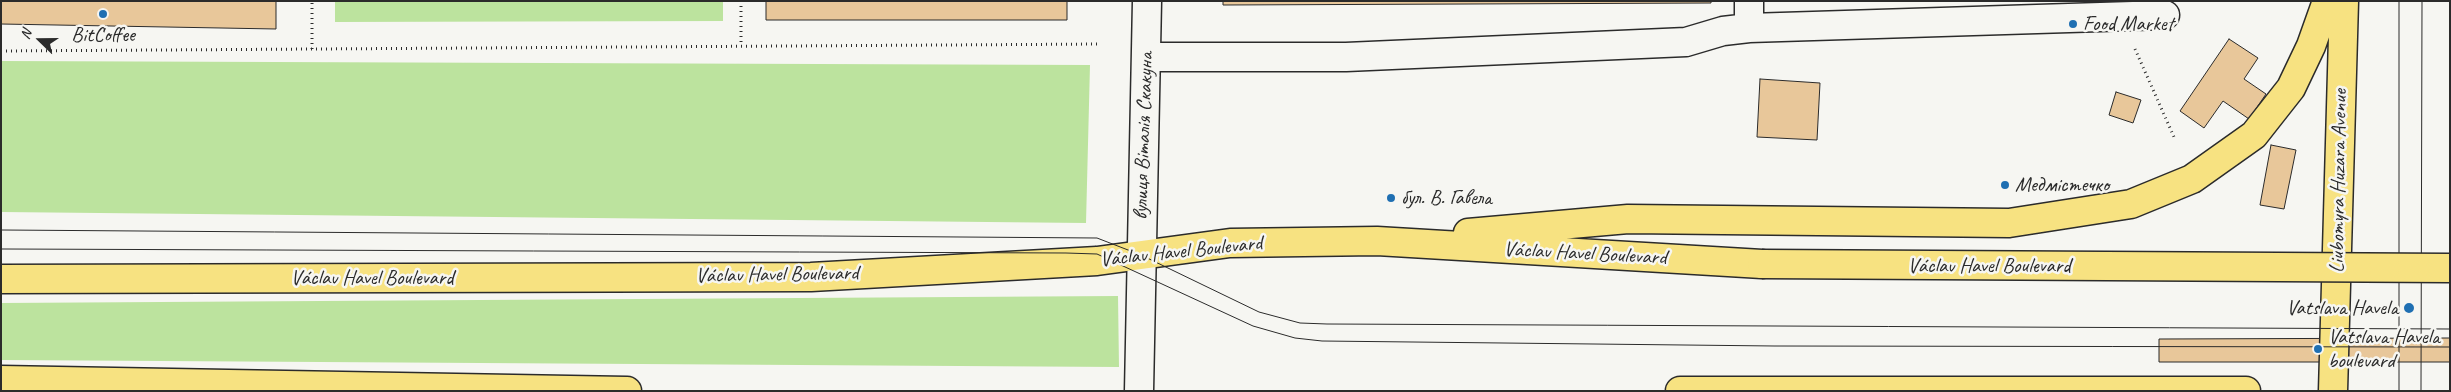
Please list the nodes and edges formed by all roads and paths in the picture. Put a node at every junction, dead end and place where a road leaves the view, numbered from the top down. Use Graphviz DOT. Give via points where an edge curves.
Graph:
graph roads {
  1 [pos="312,1"];
  2 [pos="741,1"];
  3 [pos="1147,1"];
  4 [pos="1749,1"];
  5 [pos="2327,1"];
  6 [pos="2344,1"];
  7 [pos="2165,15"];
  8 [pos="1750,28"];
  9 [pos="2132,42"];
  10 [pos="1101,44"];
  11 [pos="742,46"];
  12 [pos="312,49"];
  13 [pos="1,51"];
  14 [pos="1147,57"];
  15 [pos="2174,137"];
  16 [pos="1377,242"];
  17 [pos="1141,255"];
  18 [pos="2450,268"];
  19 [pos="1,279"];
  20 [pos="1,380"];
  21 [pos="201,387"];
  22 [pos="628,391"];
  23 [pos="1139,391"];
  24 [pos="1680,391"];
  25 [pos="2246,391"];
  26 [pos="2334,391"];
  1 -- 12 [label="path"];
  2 -- 11 [label="path"];
  3 -- 14 [label="street, вулиця Віталія Скакуна"];
  4 -- 8 [label="street"];
  5 -- 16 [label="main road" via="2291,88 2254,135 2192,179 2131,204 2009,223 1628,218"];
  6 -- 26 [label="main road, Liubomyra Huzara Avenue"];
  7 -- 8 [label="street"];
  8 -- 14 [label="street" via="1676,43 1346,58"];
  9 -- 15 [label="path"];
  10 -- 11 [label="path"];
  11 -- 12 [label="path"];
  12 -- 13 [label="path"];
  14 -- 17 [label="street, вулиця Віталія Скакуна"];
  16 -- 17 [label="main road, Václav Havel Boulevard" via="1230,243"];
  16 -- 18 [label="main road, Václav Havel Boulevard, bridge" via="1762,264"];
  17 -- 19 [label="main road, Václav Havel Boulevard" via="1097,261 811,277"];
  17 -- 23 [label="street, вулиця Віталія Скакуна"];
  20 -- 21 [label="main road"];
  21 -- 22 [label="main road"];
  24 -- 25 [label="main road"];
}
